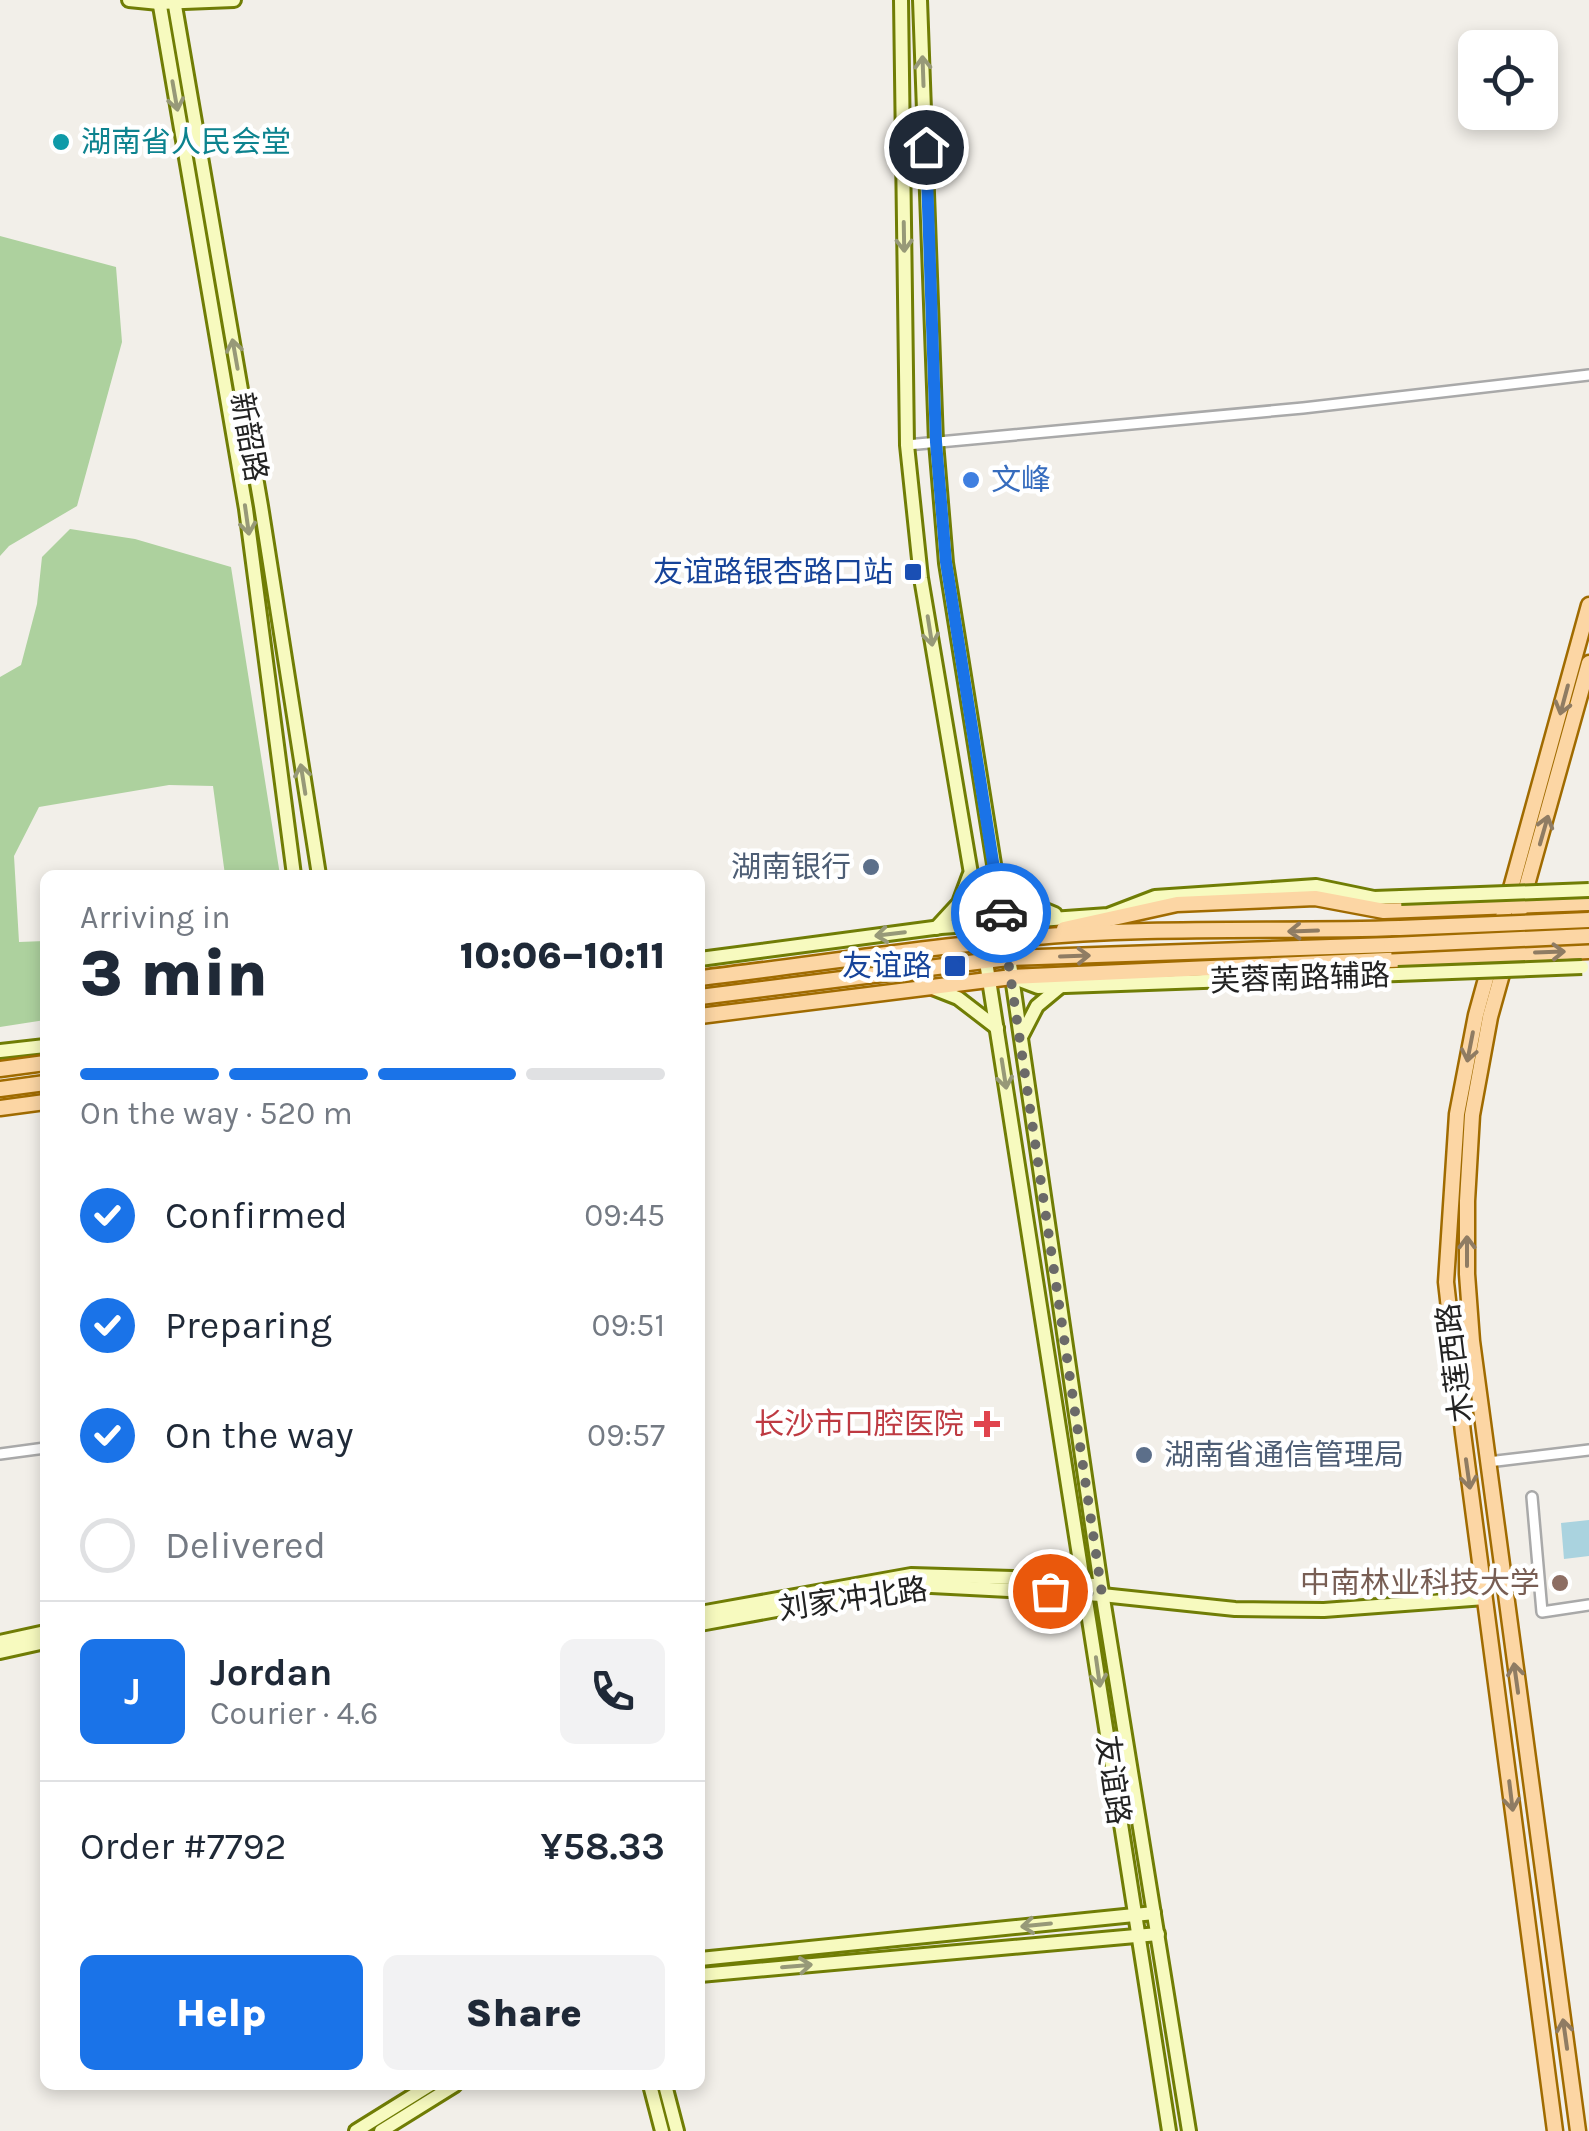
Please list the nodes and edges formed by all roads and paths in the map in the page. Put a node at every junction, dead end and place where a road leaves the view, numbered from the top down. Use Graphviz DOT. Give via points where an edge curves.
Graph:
graph roads {
  1 [pos="128,0"];
  2 [pos="234,0"];
  3 [pos="901,0"];
  4 [pos="920,0"];
  5 [pos="159,2"];
  6 [pos="174,2"];
  7 [pos="1589,375"];
  8 [pos="936,442"];
  9 [pos="907,445"];
  10 [pos="1589,606"];
  11 [pos="1589,663"];
  12 [pos="293,870"];
  13 [pos="317,870"];
  14 [pos="970,874"];
  15 [pos="995,876"];
  16 [pos="1589,890"];
  17 [pos="1589,904"];
  18 [pos="1514,907"];
  19 [pos="1155,908"];
  20 [pos="1108,915"];
  21 [pos="1068,917"];
  22 [pos="1589,920"];
  23 [pos="1002,921"];
  24 [pos="979,924"];
  25 [pos="936,928"];
  26 [pos="1589,936"];
  27 [pos="1026,938"];
  28 [pos="1005,941"];
  29 [pos="983,944"];
  30 [pos="1589,951"];
  31 [pos="1126,954"];
  32 [pos="1501,954"];
  33 [pos="705,958"];
  34 [pos="1008,958"];
  35 [pos="985,961"];
  36 [pos="1585,967"];
  37 [pos="1103,972"];
  38 [pos="705,977"];
  39 [pos="1012,977"];
  40 [pos="989,980"];
  41 [pos="1061,986"];
  42 [pos="1085,986"];
  43 [pos="930,987"];
  44 [pos="705,996"];
  45 [pos="705,1015"];
  46 [pos="997,1028"];
  47 [pos="1021,1038"];
  48 [pos="40,1047"];
  49 [pos="0,1051"];
  50 [pos="40,1064"];
  51 [pos="0,1069"];
  52 [pos="40,1084"];
  53 [pos="0,1089"];
  54 [pos="40,1103"];
  55 [pos="0,1108"];
  56 [pos="40,1449"];
  57 [pos="1589,1450"];
  58 [pos="0,1454"];
  59 [pos="1488,1462"];
  60 [pos="1532,1497"];
  61 [pos="1086,1589"];
  62 [pos="1101,1590"];
  63 [pos="1484,1595"];
  64 [pos="1589,1605"];
  65 [pos="705,1612"];
  66 [pos="705,1623"];
  67 [pos="40,1633"];
  68 [pos="0,1642"];
  69 [pos="40,1643"];
  70 [pos="0,1652"];
  71 [pos="1154,1913"];
  72 [pos="1133,1915"];
  73 [pos="1158,1934"];
  74 [pos="1136,1936"];
  75 [pos="705,1958"];
  76 [pos="705,1974"];
  77 [pos="422,2090"];
  78 [pos="447,2090"];
  79 [pos="651,2090"];
  80 [pos="666,2090"];
  81 [pos="356,2131"];
  82 [pos="381,2131"];
  83 [pos="662,2131"];
  84 [pos="677,2131"];
  85 [pos="1168,2131"];
  86 [pos="1188,2131"];
  87 [pos="1556,2131"];
  88 [pos="1578,2131"];
  1 -- 5 [label="main road"];
  2 -- 6 [label="main road"];
  3 -- 9 [label="main road, 友谊路, one-way"];
  8 -- 4 [label="main road, 友谊路, one-way"];
  5 -- 6 [label="main road"];
  5 -- 12 [label="main road, 新韶路, one-way" via="246,509"];
  13 -- 6 [label="main road, 新韶路, one-way"];
  7 -- 8 [label="street"];
  8 -- 9 [label="street"];
  8 -- 15 [label="main road, 友谊路" via="946,562"];
  9 -- 14 [label="main road, 友谊路, one-way"];
  10 -- 18 [label="main road, 木莲西路, one-way"];
  18 -- 11 [label="main road, 木莲西路, one-way"];
  14 -- 24 [label="main road, 友谊路"];
  14 -- 25 [label="main road" via="959,904"];
  15 -- 21 [label="main road" via="1012,896"];
  15 -- 23 [label="main road, 友谊路"];
  16 -- 20 [label="main road, bridge" via="1374,898 1280,886 1154,896"];
  17 -- 18 [label="main road"];
  18 -- 19 [label="main road" via="1384,911 1315,898"];
  18 -- 32 [label="main road, 木莲西路"];
  19 -- 20 [label="main road"];
  19 -- 27 [label="main road"];
  20 -- 21 [label="main road"];
  21 -- 23 [label="main road"];
  22 -- 27 [label="main road, one-way, bridge"];
  23 -- 24 [label="main road"];
  23 -- 28 [label="main road, 友谊路"];
  24 -- 25 [label="main road"];
  24 -- 29 [label="main road, 友谊路"];
  25 -- 33 [label="main road, one-way"];
  26 -- 31 [label="main road, bridge"];
  27 -- 28 [label="main road"];
  28 -- 29 [label="main road"];
  28 -- 34 [label="main road, 友谊路"];
  29 -- 35 [label="main road, 友谊路"];
  29 -- 38 [label="main road"];
  32 -- 30 [label="main road, one-way"];
  34 -- 31 [label="main road, one-way"];
  31 -- 37 [label="main road"];
  32 -- 37 [label="main road"];
  59 -- 32 [label="main road, 木莲西路, one-way" via="1470,1308 1466,1201 1472,1115"];
  32 -- 63 [label="main road, 木莲西路, one-way" via="1476,1015 1457,1114 1446,1282"];
  34 -- 35 [label="main road"];
  34 -- 39 [label="main road, 友谊路"];
  35 -- 40 [label="main road, 友谊路"];
  35 -- 44 [label="main road"];
  36 -- 42 [label="main road, 芙蓉南路辅路, bridge"];
  37 -- 39 [label="main road"];
  37 -- 42 [label="main road"];
  39 -- 40 [label="main road"];
  39 -- 41 [label="main road, 芙蓉南路辅路" via="1038,987"];
  39 -- 47 [label="main road, 友谊路"];
  40 -- 43 [label="main road"];
  40 -- 46 [label="main road, 友谊路"];
  41 -- 42 [label="main road, 芙蓉南路辅路"];
  41 -- 47 [label="main road" via="1037,1006"];
  43 -- 45 [label="main road"];
  43 -- 46 [label="main road" via="958,998"];
  46 -- 61 [label="main road, 友谊路, one-way"];
  47 -- 62 [label="main road, 友谊路"];
  48 -- 49 [label="main road"];
  50 -- 51 [label="main road"];
  52 -- 53 [label="main road"];
  54 -- 55 [label="main road"];
  56 -- 58 [label="street"];
  57 -- 59 [label="street"];
  88 -- 59 [label="main road, 木莲西路, one-way"];
  60 -- 64 [label="street" via="1542,1612"];
  61 -- 62 [label="main road, 刘家冲北路"];
  61 -- 65 [label="main road, 刘家冲北路" via="1013,1578 911,1575"];
  61 -- 66 [label="main road, 刘家冲北路" via="912,1586"];
  61 -- 72 [label="main road, 友谊路, one-way"];
  62 -- 63 [label="main road, 刘家冲北路" via="1325,1604"];
  62 -- 71 [label="main road, 友谊路"];
  63 -- 87 [label="main road, 木莲西路, one-way"];
  67 -- 68 [label="main road"];
  69 -- 70 [label="main road"];
  71 -- 72 [label="main road"];
  71 -- 73 [label="main road, 友谊路"];
  72 -- 74 [label="main road, 友谊路"];
  72 -- 75 [label="main road, one-way"];
  73 -- 74 [label="main road"];
  73 -- 86 [label="main road, 友谊路"];
  76 -- 74 [label="main road, one-way"];
  74 -- 85 [label="main road, 友谊路"];
  77 -- 81 [label="main road"];
  78 -- 82 [label="main road"];
  79 -- 83 [label="main road"];
  80 -- 84 [label="main road"];
}
